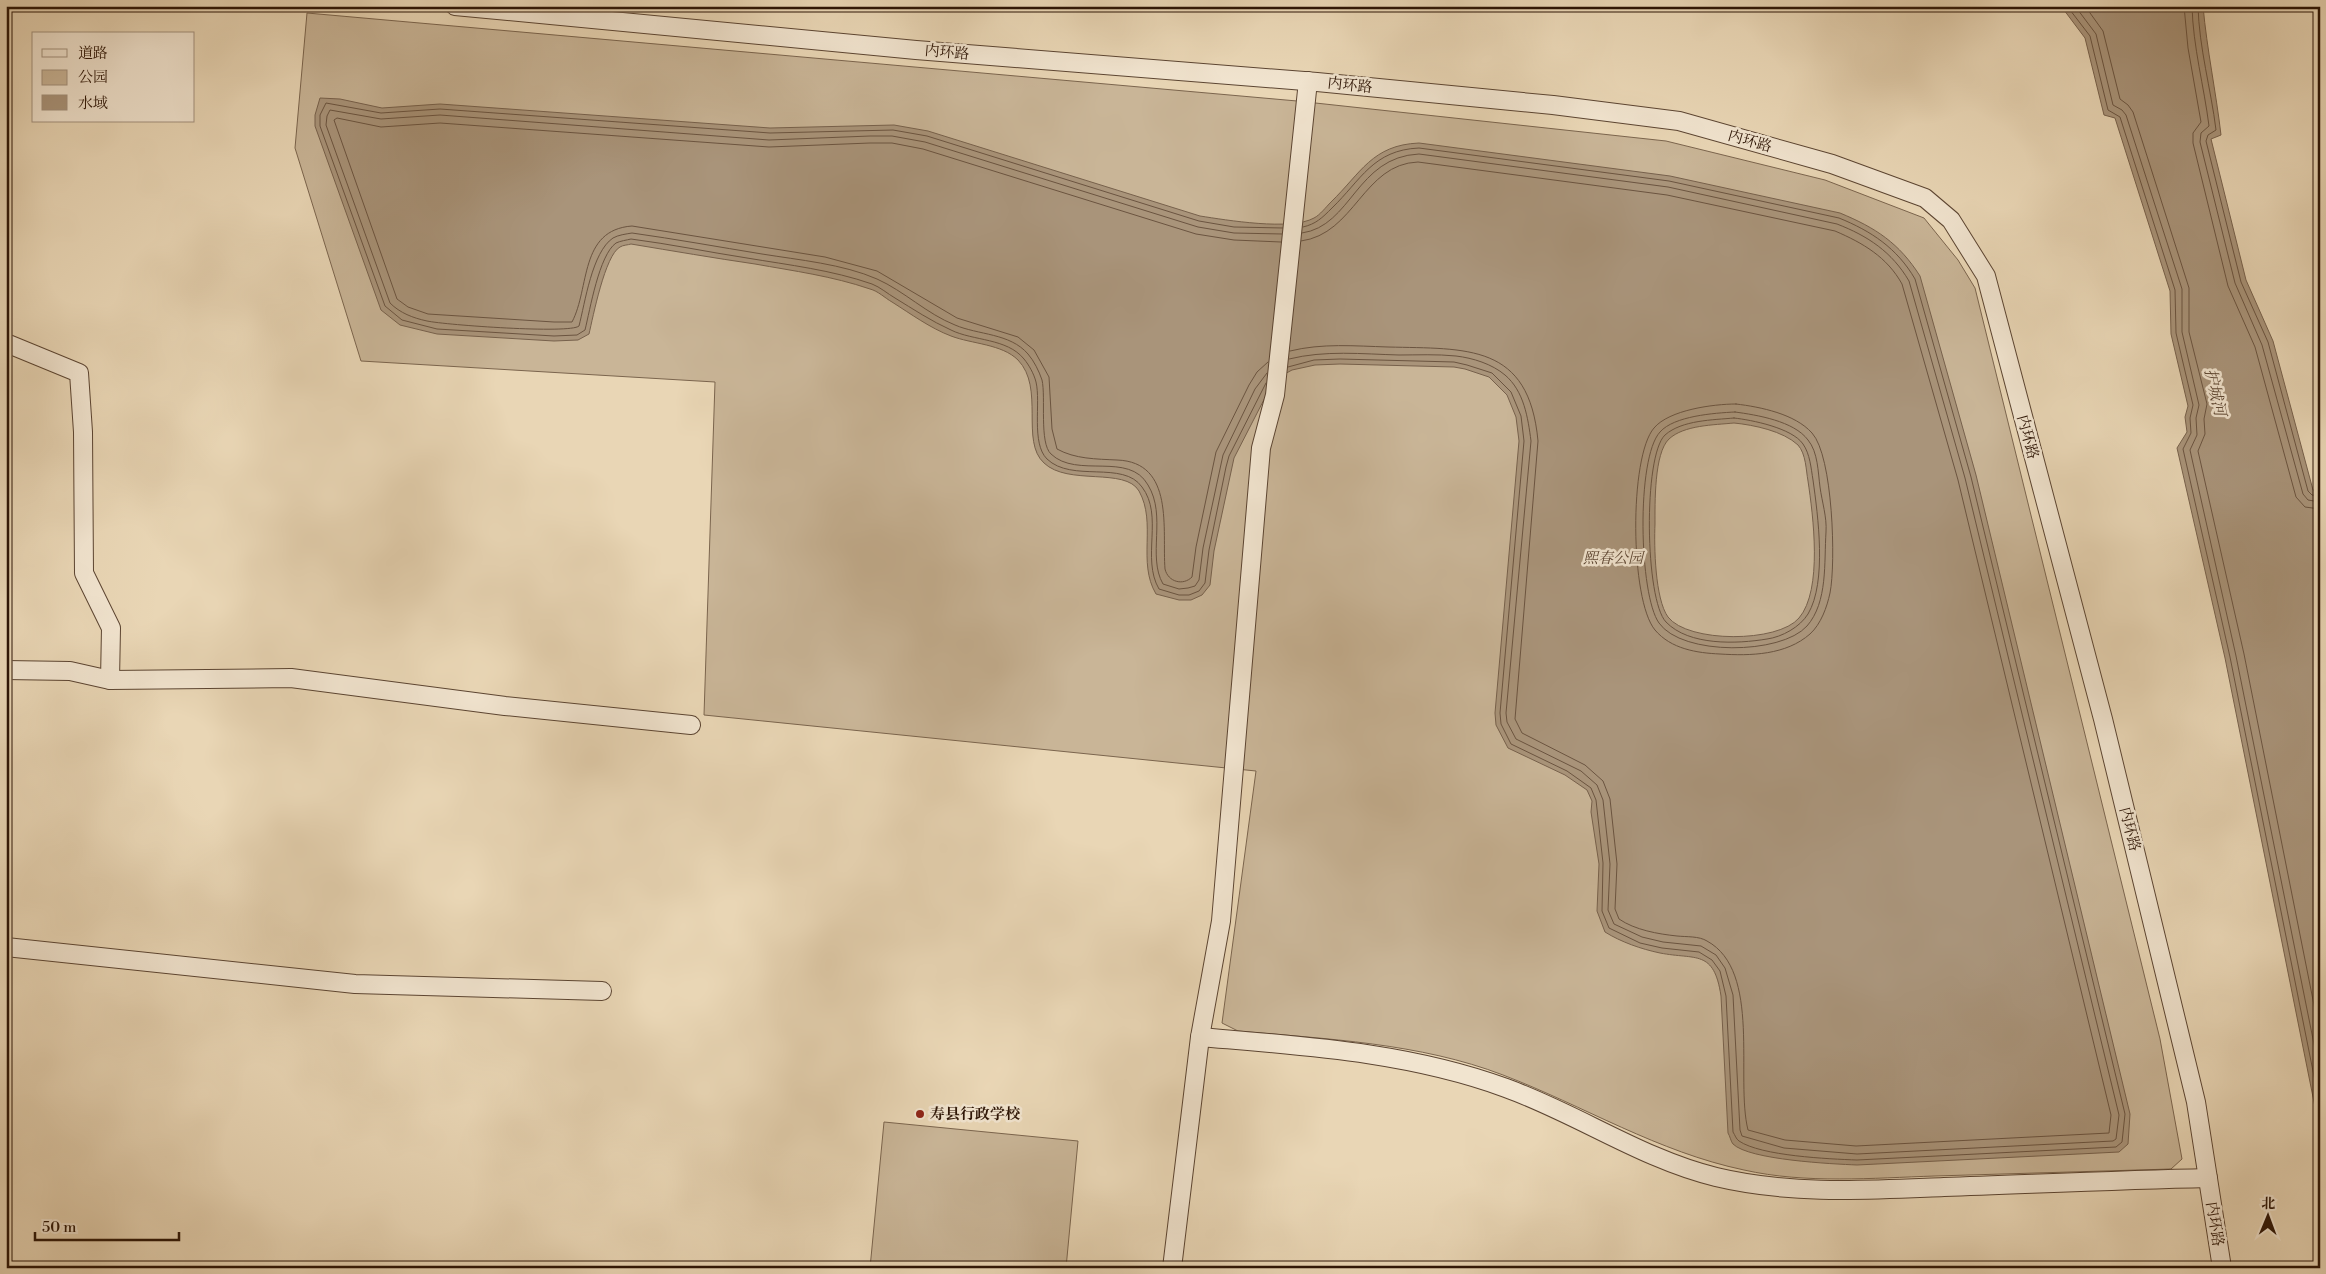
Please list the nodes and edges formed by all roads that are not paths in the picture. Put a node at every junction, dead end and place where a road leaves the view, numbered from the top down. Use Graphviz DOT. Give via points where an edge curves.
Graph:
graph roads {
  1 [pos="455,6"];
  2 [pos="1308,81"];
  3 [pos="6,343"];
  4 [pos="6,670"];
  5 [pos="110,680"];
  6 [pos="691,726"];
  7 [pos="6,947"];
  8 [pos="602,991"];
  9 [pos="1200,1037"];
  10 [pos="2208,1178"];
  11 [pos="1172,1268"];
  12 [pos="2222,1268"];
  1 -- 2 [label="street, 内环路" via="916,50"];
  2 -- 9 [label="street" via="1275,395 1261,448 1221,921"];
  2 -- 10 [label="street, 内环路" via="1679,121 1832,164 1925,198 1951,220 1986,276 2108,738 2196,1102"];
  3 -- 5 [label="street" via="79,373 83,432 84,573 111,628"];
  4 -- 5 [label="street" via="70,671"];
  5 -- 6 [label="street" via="291,678"];
  7 -- 8 [label="street" via="354,984"];
  9 -- 10 [label="street" via="1360,1052 1470,1076 1535,1099 1678,1165 1758,1185 1840,1190"];
  9 -- 11 [label="street"];
  10 -- 12 [label="street, 内环路"];
}
